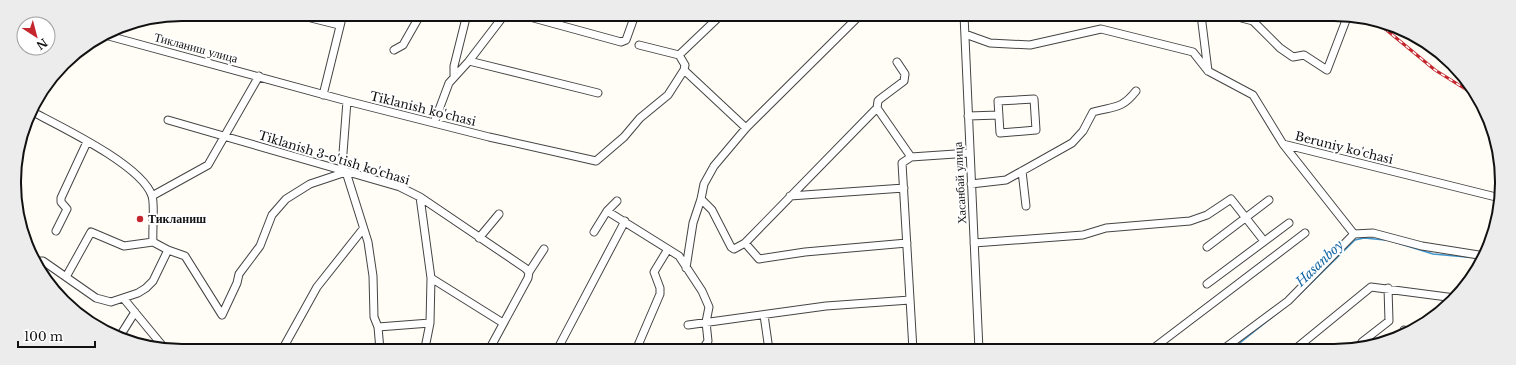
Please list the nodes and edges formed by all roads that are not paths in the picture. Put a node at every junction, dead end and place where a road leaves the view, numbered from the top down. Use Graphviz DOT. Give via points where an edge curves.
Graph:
graph roads {
  1 [pos="323,21"];
  2 [pos="340,21"];
  3 [pos="417,21"];
  4 [pos="465,21"];
  5 [pos="500,21"];
  6 [pos="544,21"];
  7 [pos="634,21"];
  8 [pos="715,21"];
  9 [pos="854,21"];
  10 [pos="964,21"];
  11 [pos="1202,21"];
  12 [pos="1258,21"];
  13 [pos="1346,21"];
  14 [pos="339,25"];
  15 [pos="965,34"];
  16 [pos="113,37"];
  17 [pos="639,45"];
  18 [pos="394,50"];
  19 [pos="679,55"];
  20 [pos="469,61"];
  21 [pos="897,62"];
  22 [pos="684,70"];
  23 [pos="1208,71"];
  24 [pos="454,75"];
  25 [pos="259,76"];
  26 [pos="1136,91"];
  27 [pos="598,93"];
  28 [pos="323,95"];
  29 [pos="347,101"];
  30 [pos="877,108"];
  31 [pos="36,114"];
  32 [pos="999,115"];
  33 [pos="968,116"];
  34 [pos="168,120"];
  35 [pos="434,123"];
  36 [pos="746,128"];
  37 [pos="226,137"];
  38 [pos="87,142"];
  39 [pos="1283,144"];
  40 [pos="970,153"];
  41 [pos="911,157"];
  42 [pos="346,172"];
  43 [pos="1022,172"];
  44 [pos="971,184"];
  45 [pos="904,188"];
  46 [pos="152,196"];
  47 [pos="790,196"];
  48 [pos="420,197"];
  49 [pos="1495,197"];
  50 [pos="702,199"];
  51 [pos="1269,200"];
  52 [pos="616,201"];
  53 [pos="1026,206"];
  54 [pos="607,212"];
  55 [pos="499,214"];
  56 [pos="1246,217"];
  57 [pos="625,221"];
  58 [pos="1289,223"];
  59 [pos="363,228"];
  60 [pos="56,231"];
  61 [pos="594,232"];
  62 [pos="1305,233"];
  63 [pos="1354,234"];
  64 [pos="480,238"];
  65 [pos="1264,241"];
  66 [pos="152,242"];
  67 [pos="974,242"];
  68 [pos="745,243"];
  69 [pos="907,243"];
  70 [pos="1207,247"];
  71 [pos="544,249"];
  72 [pos="668,249"];
  73 [pos="168,250"];
  74 [pos="1478,255"];
  75 [pos="42,261"];
  76 [pos="686,268"];
  77 [pos="529,272"];
  78 [pos="66,278"];
  79 [pos="431,278"];
  80 [pos="1207,284"];
  81 [pos="1388,288"];
  82 [pos="1448,297"];
  83 [pos="124,299"];
  84 [pos="910,300"];
  85 [pos="135,312"];
  86 [pos="764,315"];
  87 [pos="430,322"];
  88 [pos="706,322"];
  89 [pos="503,323"];
  90 [pos="688,325"];
  91 [pos="378,327"];
  92 [pos="122,332"];
  93 [pos="1363,341"];
  94 [pos="160,343"];
  95 [pos="426,343"];
  96 [pos="285,344"];
  97 [pos="380,344"];
  98 [pos="492,344"];
  99 [pos="560,344"];
  100 [pos="639,344"];
  101 [pos="706,344"];
  102 [pos="768,344"];
  103 [pos="913,344"];
  104 [pos="979,344"];
  105 [pos="1159,344"];
  106 [pos="1230,344"];
  107 [pos="1301,344"];
  1 -- 14 [label="street"];
  2 -- 14 [label="street"];
  3 -- 18 [label="street" via="403,45"];
  4 -- 24 [label="street"];
  5 -- 20 [label="street"];
  6 -- 7 [label="street" via="621,42 630,35"];
  8 -- 19 [label="street"];
  9 -- 36 [label="street"];
  10 -- 15 [label="street, Хасанбай улица"];
  11 -- 23 [label="street"];
  12 -- 13 [label="street" via="1280,48 1293,57 1304,55 1327,70"];
  14 -- 28 [label="street"];
  15 -- 23 [label="street, Beruniy ko'chasi" via="990,43 1030,45 1101,29 1193,52"];
  15 -- 33 [label="street, Хасанбай улица"];
  16 -- 25 [label="street, Тикланиш улица"];
  17 -- 19 [label="street"];
  19 -- 22 [label="street" via="685,66"];
  20 -- 24 [label="street"];
  20 -- 27 [label="street"];
  21 -- 30 [label="street" via="905,74 904,81 878,101"];
  22 -- 35 [label="street, Tiklanish ko'chasi" via="668,95 596,161"];
  22 -- 36 [label="street"];
  23 -- 39 [label="street, Beruniy ko'chasi" via="1253,95"];
  24 -- 35 [label="street"];
  25 -- 28 [label="street, Tiklanish ko'chasi"];
  25 -- 37 [label="street"];
  26 -- 43 [label="street" via="1117,108 1093,112 1072,143"];
  28 -- 29 [label="street, Tiklanish ko'chasi"];
  29 -- 35 [label="street, Tiklanish ko'chasi"];
  29 -- 42 [label="street" via="342,166"];
  30 -- 41 [label="street"];
  30 -- 47 [label="street"];
  31 -- 38 [label="street"];
  32 -- 32 [label="street" via="998,101 1034,99 1036,130 1000,133"];
  32 -- 33 [label="street"];
  33 -- 40 [label="street, Хасанбай улица"];
  34 -- 37 [label="street, Tiklanish 3-o'tish ko'chasi"];
  36 -- 50 [label="street" via="710,172 704,184"];
  37 -- 42 [label="street, Tiklanish 3-o'tish ko'chasi"];
  37 -- 46 [label="street" via="208,165"];
  38 -- 46 [label="street" via="136,175"];
  38 -- 60 [label="street" via="61,198 67,209"];
  39 -- 49 [label="street, Beruniy ko'chasi"];
  39 -- 63 [label="street"];
  40 -- 41 [label="street"];
  40 -- 44 [label="street, Хасанбай улица"];
  41 -- 45 [label="street" via="902,163"];
  42 -- 48 [label="street, Tiklanish 3-o'tish ko'chasi" via="400,187"];
  42 -- 59 [label="street"];
  42 -- 73 [label="street" via="310,184 286,199 272,214 260,246 239,274 222,315 185,256"];
  43 -- 44 [label="street" via="1006,180"];
  43 -- 53 [label="street"];
  44 -- 67 [label="street, Хасанбай улица"];
  45 -- 47 [label="street"];
  45 -- 69 [label="street"];
  46 -- 66 [label="street"];
  47 -- 68 [label="street"];
  48 -- 64 [label="street, Tiklanish 3-o'tish ko'chasi"];
  48 -- 79 [label="street"];
  50 -- 68 [label="street" via="712,210 731,247 734,249"];
  50 -- 76 [label="street" via="693,223"];
  51 -- 56 [label="street"];
  52 -- 54 [label="street"];
  54 -- 57 [label="street"];
  54 -- 61 [label="street"];
  55 -- 64 [label="street"];
  56 -- 65 [label="street"];
  56 -- 67 [label="street" via="1232,199 1207,215 1190,221 1106,228 1083,235"];
  56 -- 70 [label="street"];
  57 -- 72 [label="street"];
  57 -- 99 [label="street"];
  58 -- 65 [label="street"];
  59 -- 91 [label="street" via="368,242 373,276 374,317"];
  59 -- 96 [label="street" via="318,287"];
  62 -- 105 [label="street"];
  63 -- 74 [label="street" via="1373,233 1422,246"];
  63 -- 106 [label="street" via="1288,301"];
  64 -- 77 [label="street, Tiklanish 3-o'tish ko'chasi"];
  65 -- 80 [label="street"];
  66 -- 73 [label="street"];
  66 -- 78 [label="street" via="124,246 92,232"];
  67 -- 104 [label="street, Хасанбай улица"];
  68 -- 69 [label="street" via="759,259 805,252"];
  69 -- 84 [label="street"];
  71 -- 77 [label="street"];
  72 -- 76 [label="street" via="679,256"];
  72 -- 100 [label="street" via="654,272 660,294"];
  73 -- 83 [label="street" via="153,280 138,293"];
  75 -- 78 [label="street"];
  76 -- 88 [label="street" via="702,291 709,307"];
  77 -- 89 [label="street"];
  78 -- 83 [label="street" via="100,300 112,302"];
  79 -- 87 [label="street"];
  79 -- 89 [label="street"];
  81 -- 82 [label="street"];
  81 -- 93 [label="street" via="1389,320"];
  81 -- 107 [label="street" via="1371,287"];
  83 -- 85 [label="street"];
  84 -- 86 [label="street" via="826,306"];
  84 -- 103 [label="street"];
  85 -- 92 [label="street"];
  85 -- 94 [label="street"];
  86 -- 88 [label="street"];
  86 -- 102 [label="street"];
  87 -- 91 [label="street"];
  87 -- 95 [label="street"];
  88 -- 90 [label="street"];
  88 -- 101 [label="street"];
  89 -- 98 [label="street"];
  91 -- 97 [label="street"];
}
